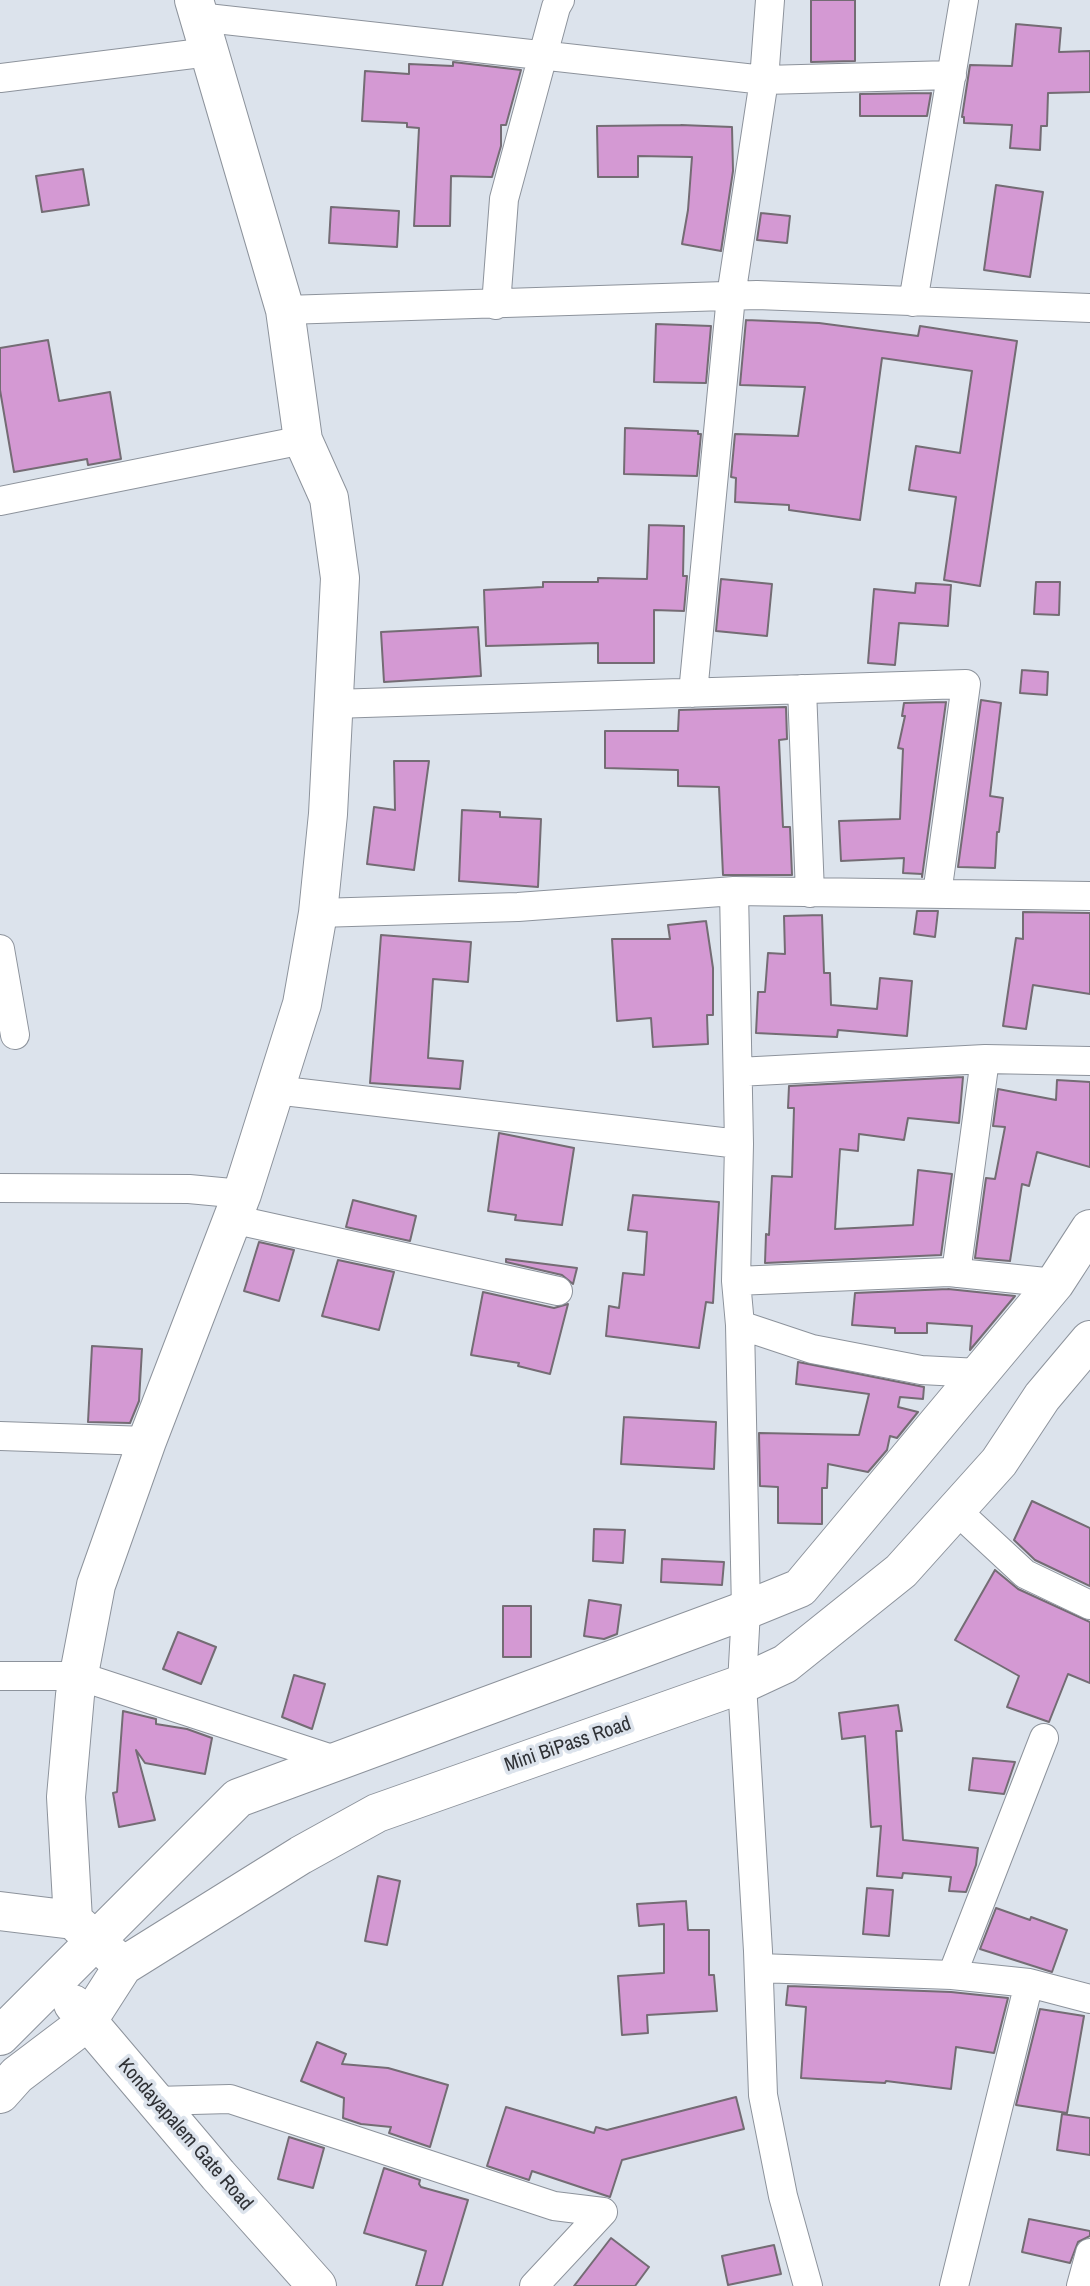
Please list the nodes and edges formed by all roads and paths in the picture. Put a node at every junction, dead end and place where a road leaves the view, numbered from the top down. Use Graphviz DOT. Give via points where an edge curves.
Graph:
graph roads {
  1 [pos="560,0"];
  2 [pos="770,0"];
  3 [pos="964,0"];
  4 [pos="200,23"];
  5 [pos="543,57"];
  6 [pos="952,75"];
  7 [pos="0,78"];
  8 [pos="764,80"];
  9 [pos="731,296"];
  10 [pos="913,302"];
  11 [pos="496,305"];
  12 [pos="1090,308"];
  13 [pos="285,310"];
  14 [pos="303,440"];
  15 [pos="0,501"];
  16 [pos="802,689"];
  17 [pos="693,693"];
  18 [pos="333,704"];
  19 [pos="734,891"];
  20 [pos="810,893"];
  21 [pos="937,894"];
  22 [pos="1090,896"];
  23 [pos="318,913"];
  24 [pos="0,949"];
  25 [pos="15,1035"];
  26 [pos="985,1059"];
  27 [pos="1090,1061"];
  28 [pos="738,1072"];
  29 [pos="275,1090"];
  30 [pos="739,1144"];
  31 [pos="0,1188"];
  32 [pos="237,1206"];
  33 [pos="1090,1229"];
  34 [pos="956,1273"];
  35 [pos="736,1281"];
  36 [pos="1055,1283"];
  37 [pos="558,1291"];
  38 [pos="740,1325"];
  39 [pos="1090,1340"];
  40 [pos="979,1373"];
  41 [pos="0,1436"];
  42 [pos="147,1441"];
  43 [pos="956,1510"];
  44 [pos="1090,1605"];
  45 [pos="746,1610"];
  46 [pos="0,1676"];
  47 [pos="79,1676"];
  48 [pos="742,1684"];
  49 [pos="1044,1738"];
  50 [pos="338,1761"];
  51 [pos="0,1911"];
  52 [pos="98,1942"];
  53 [pos="759,1968"];
  54 [pos="952,1975"];
  55 [pos="56,1981"];
  56 [pos="1029,1983"];
  57 [pos="1090,1999"];
  58 [pos="87,2022"];
  59 [pos="0,2036"];
  60 [pos="0,2094"];
  61 [pos="155,2101"];
  62 [pos="1090,2253"];
  63 [pos="317,2286"];
  64 [pos="534,2286"];
  65 [pos="808,2286"];
  66 [pos="954,2286"];
  67 [pos="1081,2286"];
  1 -- 5 [label="street"];
  2 -- 8 [label="street"];
  3 -- 6 [label="street"];
  4 -- 5 [label="street"];
  4 -- 7 [label="street"];
  4 -- 13 [label="street"];
  5 -- 8 [label="street"];
  5 -- 11 [label="street" via="504,199"];
  6 -- 8 [label="street"];
  6 -- 10 [label="street"];
  8 -- 9 [label="street"];
  9 -- 10 [label="street"];
  9 -- 11 [label="street"];
  9 -- 17 [label="street"];
  10 -- 12 [label="street"];
  11 -- 13 [label="street"];
  13 -- 14 [label="street"];
  14 -- 15 [label="street"];
  14 -- 18 [label="street" via="329,498 340,578"];
  16 -- 17 [label="street"];
  16 -- 20 [label="street"];
  16 -- 21 [label="street" via="966,684"];
  17 -- 18 [label="street"];
  18 -- 23 [label="street"];
  19 -- 20 [label="street"];
  19 -- 23 [label="street" via="518,907"];
  19 -- 28 [label="street"];
  20 -- 21 [label="street"];
  21 -- 22 [label="street"];
  23 -- 29 [label="street" via="302,1004"];
  24 -- 25 [label="street"];
  26 -- 27 [label="street"];
  26 -- 28 [label="street"];
  26 -- 34 [label="street"];
  28 -- 30 [label="street"];
  29 -- 30 [label="street"];
  29 -- 32 [label="street"];
  30 -- 35 [label="street"];
  31 -- 32 [label="street" via="189,1189"];
  32 -- 37 [label="street"];
  32 -- 42 [label="street"];
  33 -- 36 [label="street"];
  34 -- 35 [label="street"];
  34 -- 36 [label="street"];
  35 -- 38 [label="street"];
  36 -- 40 [label="street"];
  38 -- 40 [label="street" via="812,1349 921,1370"];
  38 -- 45 [label="street"];
  39 -- 43 [label="street, Mini BiPass Road" via="1042,1397 999,1462"];
  40 -- 45 [label="street" via="800,1588"];
  41 -- 42 [label="street"];
  42 -- 47 [label="street" via="96,1585"];
  43 -- 44 [label="street" via="1025,1574"];
  43 -- 48 [label="street, Mini BiPass Road" via="901,1571 785,1664"];
  45 -- 48 [label="street"];
  45 -- 50 [label="street"];
  46 -- 47 [label="street"];
  47 -- 50 [label="street"];
  47 -- 52 [label="street" via="66,1797"];
  48 -- 52 [label="street, Mini BiPass Road" via="377,1813 301,1855"];
  48 -- 53 [label="street"];
  49 -- 54 [label="street"];
  50 -- 52 [label="street" via="238,1798"];
  51 -- 52 [label="street"];
  52 -- 55 [label="street"];
  52 -- 58 [label="street, Mini BiPass Road"];
  53 -- 54 [label="street"];
  53 -- 65 [label="street" via="763,2095"];
  54 -- 56 [label="street"];
  55 -- 58 [label="street, Kondayapalem Gate Road"];
  55 -- 59 [label="street"];
  56 -- 57 [label="street"];
  56 -- 66 [label="street"];
  58 -- 60 [label="street, Mini BiPass Road"];
  58 -- 61 [label="street, Kondayapalem Gate Road"];
  61 -- 63 [label="street, Kondayapalem Gate Road"];
  61 -- 64 [label="street" via="230,2099 554,2206 603,2212"];
  62 -- 67 [label="street"];
}
